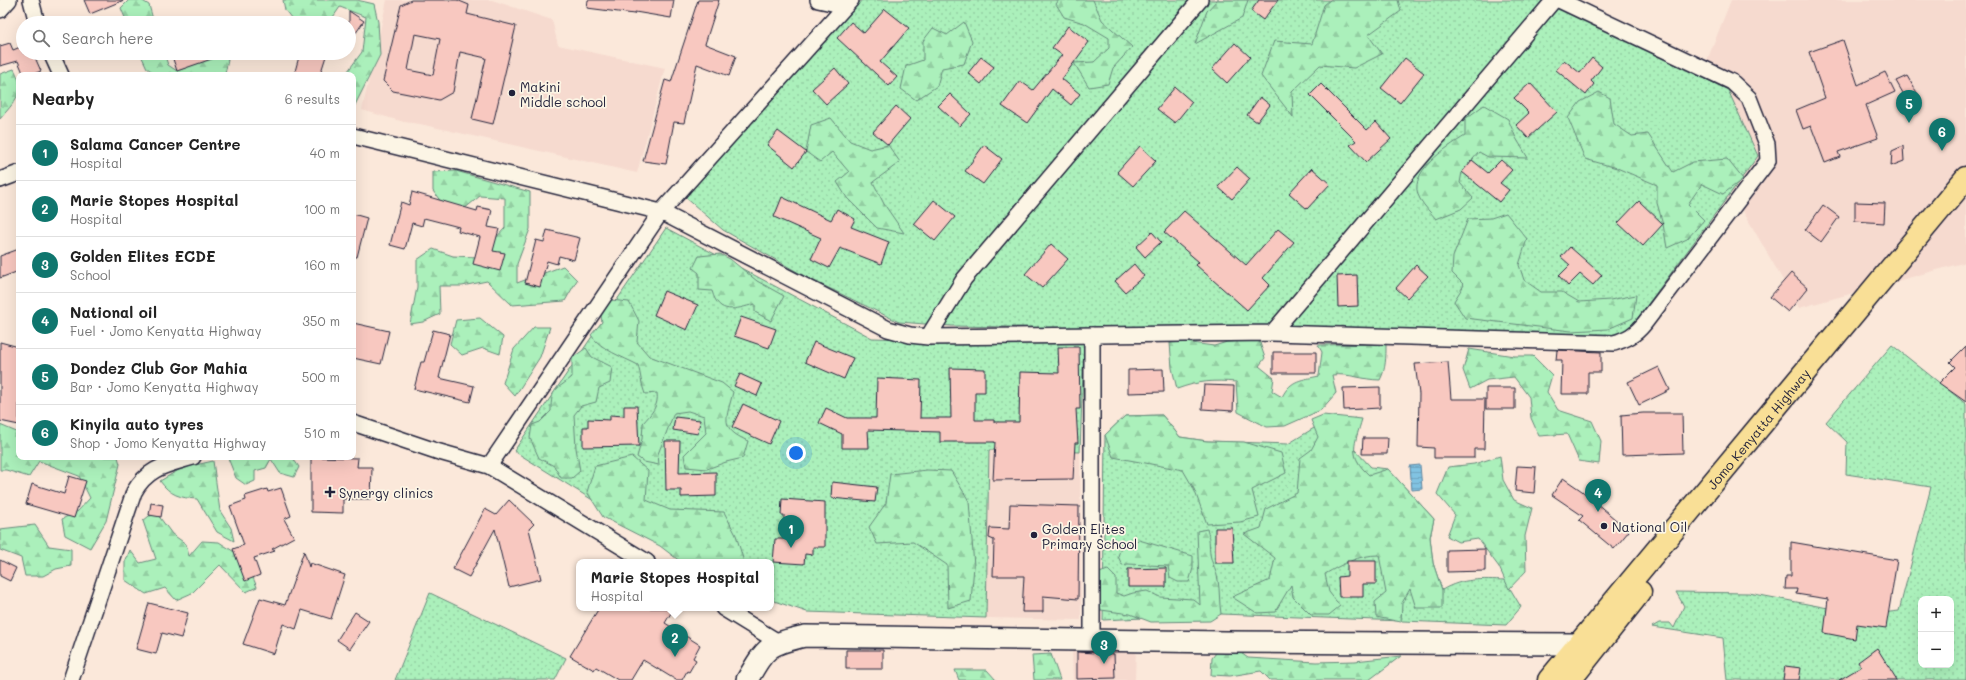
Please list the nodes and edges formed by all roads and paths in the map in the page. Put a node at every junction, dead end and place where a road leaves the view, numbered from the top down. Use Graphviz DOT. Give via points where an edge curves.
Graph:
graph roads {
  1 [pos="9,0"];
  2 [pos="31,0"];
  3 [pos="818,0"];
  4 [pos="1200,0"];
  5 [pos="1554,0"];
  6 [pos="1559,0"];
  7 [pos="849,3"];
  8 [pos="0,10"];
  9 [pos="35,16"];
  10 [pos="54,60"];
  11 [pos="60,72"];
  12 [pos="356,137"];
  13 [pos="16,174"];
  14 [pos="1966,178"];
  15 [pos="0,180"];
  16 [pos="1966,195"];
  17 [pos="661,212"];
  18 [pos="1272,333"];
  19 [pos="1092,335"];
  20 [pos="928,337"];
  21 [pos="356,424"];
  22 [pos="184,460"];
  23 [pos="489,466"];
  24 [pos="642,559"];
  25 [pos="728,611"];
  26 [pos="1092,640"];
  27 [pos="778,642"];
  28 [pos="1578,644"];
  29 [pos="1577,676"];
  30 [pos="71,680"];
  31 [pos="747,680"];
  32 [pos="1549,680"];
  1 -- 8 [label="street"];
  2 -- 9 [label="street"];
  3 -- 7 [label="street"];
  4 -- 20 [label="street" via="964,278"];
  5 -- 18 [label="street"];
  6 -- 18 [label="street" via="1732,82 1749,98 1767,144 1768,161 1635,334 1614,343"];
  7 -- 17 [label="street"];
  10 -- 11 [label="street"];
  12 -- 17 [label="street"];
  13 -- 15 [label="street"];
  14 -- 28 [label="highway, Jomo Kenyatta Highway"];
  16 -- 29 [label="highway, Jomo Kenyatta Highway" via="1749,457"];
  17 -- 20 [label="street" via="888,329"];
  17 -- 23 [label="street"];
  18 -- 19 [label="street"];
  19 -- 20 [label="street"];
  19 -- 26 [label="street"];
  21 -- 23 [label="street"];
  22 -- 30 [label="street" via="152,470 141,480 134,492"];
  23 -- 24 [label="street"];
  25 -- 27 [label="street"];
  26 -- 27 [label="street" via="805,636"];
  26 -- 28 [label="street"];
  27 -- 31 [label="street" via="761,655"];
  28 -- 32 [label="highway, Jomo Kenyatta Highway"];
}
